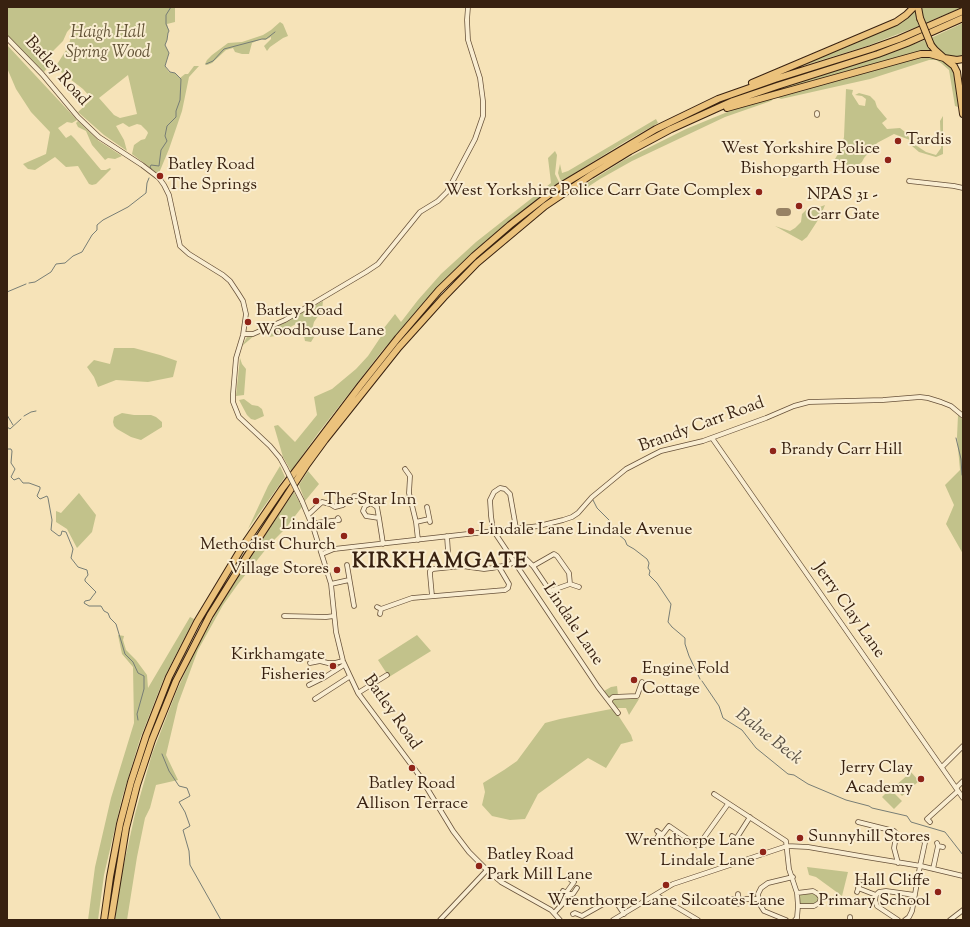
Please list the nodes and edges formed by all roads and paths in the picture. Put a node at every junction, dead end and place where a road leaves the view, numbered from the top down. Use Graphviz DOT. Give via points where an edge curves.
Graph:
graph roads {
  1 [pos="468,7"];
  2 [pos="914,7"];
  3 [pos="918,7"];
  4 [pos="963,11"];
  5 [pos="963,18"];
  6 [pos="7,38"];
  7 [pos="944,58"];
  8 [pos="963,59"];
  9 [pos="718,99"];
  10 [pos="963,114"];
  11 [pos="701,115"];
  12 [pos="909,181"];
  13 [pos="963,188"];
  14 [pos="244,334"];
  15 [pos="963,416"];
  16 [pos="712,438"];
  17 [pos="405,469"];
  18 [pos="354,496"];
  19 [pos="396,499"];
  20 [pos="410,499"];
  21 [pos="373,504"];
  22 [pos="343,505"];
  23 [pos="427,507"];
  24 [pos="309,517"];
  25 [pos="338,518"];
  26 [pos="379,518"];
  27 [pos="416,522"];
  28 [pos="316,523"];
  29 [pos="516,528"];
  30 [pos="314,530"];
  31 [pos="493,530"];
  32 [pos="447,536"];
  33 [pos="418,540"];
  34 [pos="383,544"];
  35 [pos="322,554"];
  36 [pos="513,562"];
  37 [pos="346,565"];
  38 [pos="533,566"];
  39 [pos="449,567"];
  40 [pos="499,567"];
  41 [pos="349,580"];
  42 [pos="331,584"];
  43 [pos="570,584"];
  44 [pos="579,587"];
  45 [pos="432,596"];
  46 [pos="354,606"];
  47 [pos="379,610"];
  48 [pos="284,616"];
  49 [pos="334,616"];
  50 [pos="312,663"];
  51 [pos="343,663"];
  52 [pos="349,676"];
  53 [pos="387,676"];
  54 [pos="642,682"];
  55 [pos="308,685"];
  56 [pos="358,694"];
  57 [pos="315,699"];
  58 [pos="610,702"];
  59 [pos="618,713"];
  60 [pos="963,746"];
  61 [pos="942,767"];
  62 [pos="963,781"];
  63 [pos="957,789"];
  64 [pos="714,794"];
  65 [pos="963,798"];
  66 [pos="728,804"];
  67 [pos="750,817"];
  68 [pos="858,822"];
  69 [pos="930,822"];
  70 [pos="732,836"];
  71 [pos="913,838"];
  72 [pos="736,839"];
  73 [pos="655,841"];
  74 [pos="741,842"];
  75 [pos="939,845"];
  76 [pos="787,846"];
  77 [pos="898,862"];
  78 [pos="920,866"];
  79 [pos="933,869"];
  80 [pos="487,870"];
  81 [pos="963,876"];
  82 [pos="793,877"];
  83 [pos="571,880"];
  84 [pos="577,888"];
  85 [pos="858,888"];
  86 [pos="566,893"];
  87 [pos="797,893"];
  88 [pos="738,894"];
  89 [pos="656,895"];
  90 [pos="876,895"];
  91 [pos="914,895"];
  92 [pos="730,899"];
  93 [pos="758,899"];
  94 [pos="738,902"];
  95 [pos="798,906"];
  96 [pos="963,910"];
  97 [pos="554,913"];
  98 [pos="573,914"];
  99 [pos="624,914"];
  100 [pos="582,918"];
  101 [pos="104,920"];
  102 [pos="111,920"];
  103 [pos="440,920"];
  104 [pos="560,920"];
  105 [pos="613,920"];
  106 [pos="698,920"];
  107 [pos="786,920"];
  108 [pos="795,920"];
  109 [pos="898,920"];
  110 [pos="905,920"];
  111 [pos="950,920"];
  1 -- 14 [label="street" via="468,40 480,78 483,116 475,139 447,192 420,212 378,264 285,320 253,334"];
  2 -- 9 [label="highway" via="896,22"];
  3 -- 7 [label="highway, bridge" via="931,45"];
  4 -- 9 [label="highway" via="899,39"];
  5 -- 11 [label="highway" via="878,54 733,101"];
  6 -- 14 [label="street, Batley Road" via="99,137 159,178 169,195 180,246 230,281 243,301 246,314"];
  7 -- 8 [label="highway"];
  7 -- 10 [label="highway" via="957,72"];
  7 -- 11 [label="highway" via="921,54"];
  9 -- 101 [label="highway" via="656,129 559,187 474,256 439,290 398,338 282,489 203,610 169,678 131,782 120,824"];
  11 -- 102 [label="highway" via="630,151 563,193 477,263 399,347 306,466 210,615 176,681 137,785 126,828"];
  12 -- 13 [label="street"];
  14 -- 24 [label="street, Batley Road, bridge" via="236,358 233,394 235,409 244,422 280,458"];
  15 -- 16 [label="street, Brandy Carr Road" via="941,402 920,397 808,402"];
  16 -- 29 [label="street, Brandy Carr Road" via="661,451 626,469 572,517 550,524"];
  16 -- 61 [label="street, Jerry Clay Lane"];
  17 -- 20 [label="street" via="410,476"];
  18 -- 21 [label="street" via="372,498"];
  19 -- 20 [label="street"];
  20 -- 27 [label="street"];
  21 -- 26 [label="street" via="377,507"];
  21 -- 26 [label="street" via="365,506 364,513 368,517"];
  22 -- 24 [label="street" via="335,506 322,502"];
  23 -- 27 [label="street" via="430,521"];
  24 -- 28 [label="street"];
  24 -- 30 [label="street, Batley Road"];
  25 -- 28 [label="street" via="339,520"];
  26 -- 34 [label="street"];
  27 -- 33 [label="street"];
  28 -- 30 [label="street"];
  29 -- 31 [label="street, Brandy Carr Road"];
  29 -- 31 [label="street" via="510,494 502,488 494,492 490,500"];
  30 -- 35 [label="street, Batley Road"];
  31 -- 32 [label="street, Brandy Carr Road"];
  31 -- 36 [label="street, Lindale Lane"];
  32 -- 33 [label="street, Brandy Carr Road"];
  32 -- 39 [label="street"];
  33 -- 34 [label="street, Brandy Carr Road"];
  34 -- 35 [label="street, Brandy Carr Road" via="334,549"];
  35 -- 42 [label="street, Batley Road"];
  36 -- 38 [label="street" via="525,558"];
  36 -- 40 [label="street"];
  36 -- 58 [label="street, Lindale Lane"];
  37 -- 41 [label="street"];
  38 -- 43 [label="street" via="550,591"];
  38 -- 43 [label="street" via="554,554 570,573"];
  39 -- 40 [label="street"];
  39 -- 45 [label="street" via="430,571"];
  40 -- 45 [label="street" via="509,584 505,590"];
  41 -- 42 [label="street"];
  41 -- 46 [label="street"];
  42 -- 49 [label="street, Batley Road"];
  43 -- 44 [label="street"];
  45 -- 47 [label="street" via="412,598"];
  48 -- 49 [label="street"];
  49 -- 51 [label="street, Batley Road"];
  50 -- 51 [label="street"];
  51 -- 52 [label="street, Batley Road"];
  51 -- 55 [label="street" via="325,677"];
  52 -- 56 [label="street, Batley Road"];
  52 -- 57 [label="street"];
  53 -- 56 [label="street"];
  54 -- 58 [label="street" via="637,696 613,697"];
  56 -- 80 [label="street, Batley Road" via="419,775 453,831"];
  58 -- 59 [label="street, Lindale Lane"];
  60 -- 61 [label="street"];
  61 -- 63 [label="street, Jerry Clay Lane"];
  62 -- 63 [label="street"];
  63 -- 65 [label="street, Jerry Clay Lane"];
  63 -- 69 [label="street" via="927,819"];
  64 -- 66 [label="street"];
  66 -- 67 [label="street"];
  66 -- 73 [label="street" via="698,846 669,826 662,835 658,832"];
  67 -- 72 [label="street"];
  67 -- 76 [label="street" via="786,841"];
  68 -- 77 [label="street" via="896,833 894,848"];
  70 -- 72 [label="street"];
  71 -- 78 [label="street" via="926,840"];
  72 -- 74 [label="street"];
  75 -- 79 [label="street"];
  76 -- 77 [label="street" via="808,847"];
  76 -- 82 [label="street" via="789,869"];
  76 -- 89 [label="street" via="683,880"];
  77 -- 78 [label="street"];
  78 -- 79 [label="street"];
  78 -- 91 [label="street"];
  79 -- 81 [label="street"];
  80 -- 97 [label="street, Batley Road" via="501,882"];
  80 -- 103 [label="street"];
  82 -- 87 [label="street"];
  82 -- 93 [label="street" via="764,885 759,891"];
  83 -- 86 [label="street" via="574,882"];
  84 -- 86 [label="street" via="574,894"];
  85 -- 90 [label="street"];
  86 -- 97 [label="street" via="568,898"];
  87 -- 95 [label="street"];
  87 -- 95 [label="street" via="813,891 821,898 814,906"];
  88 -- 94 [label="street"];
  89 -- 99 [label="street"];
  89 -- 106 [label="street"];
  90 -- 91 [label="street" via="886,891"];
  90 -- 109 [label="street" via="877,906"];
  91 -- 110 [label="street" via="911,915"];
  92 -- 94 [label="street"];
  93 -- 94 [label="street"];
  93 -- 107 [label="street" via="764,911"];
  95 -- 108 [label="street"];
  96 -- 111 [label="street"];
  97 -- 104 [label="street, Batley Road"];
  98 -- 100 [label="street"];
  99 -- 100 [label="street" via="616,902 610,901"];
  99 -- 105 [label="street"];
}
